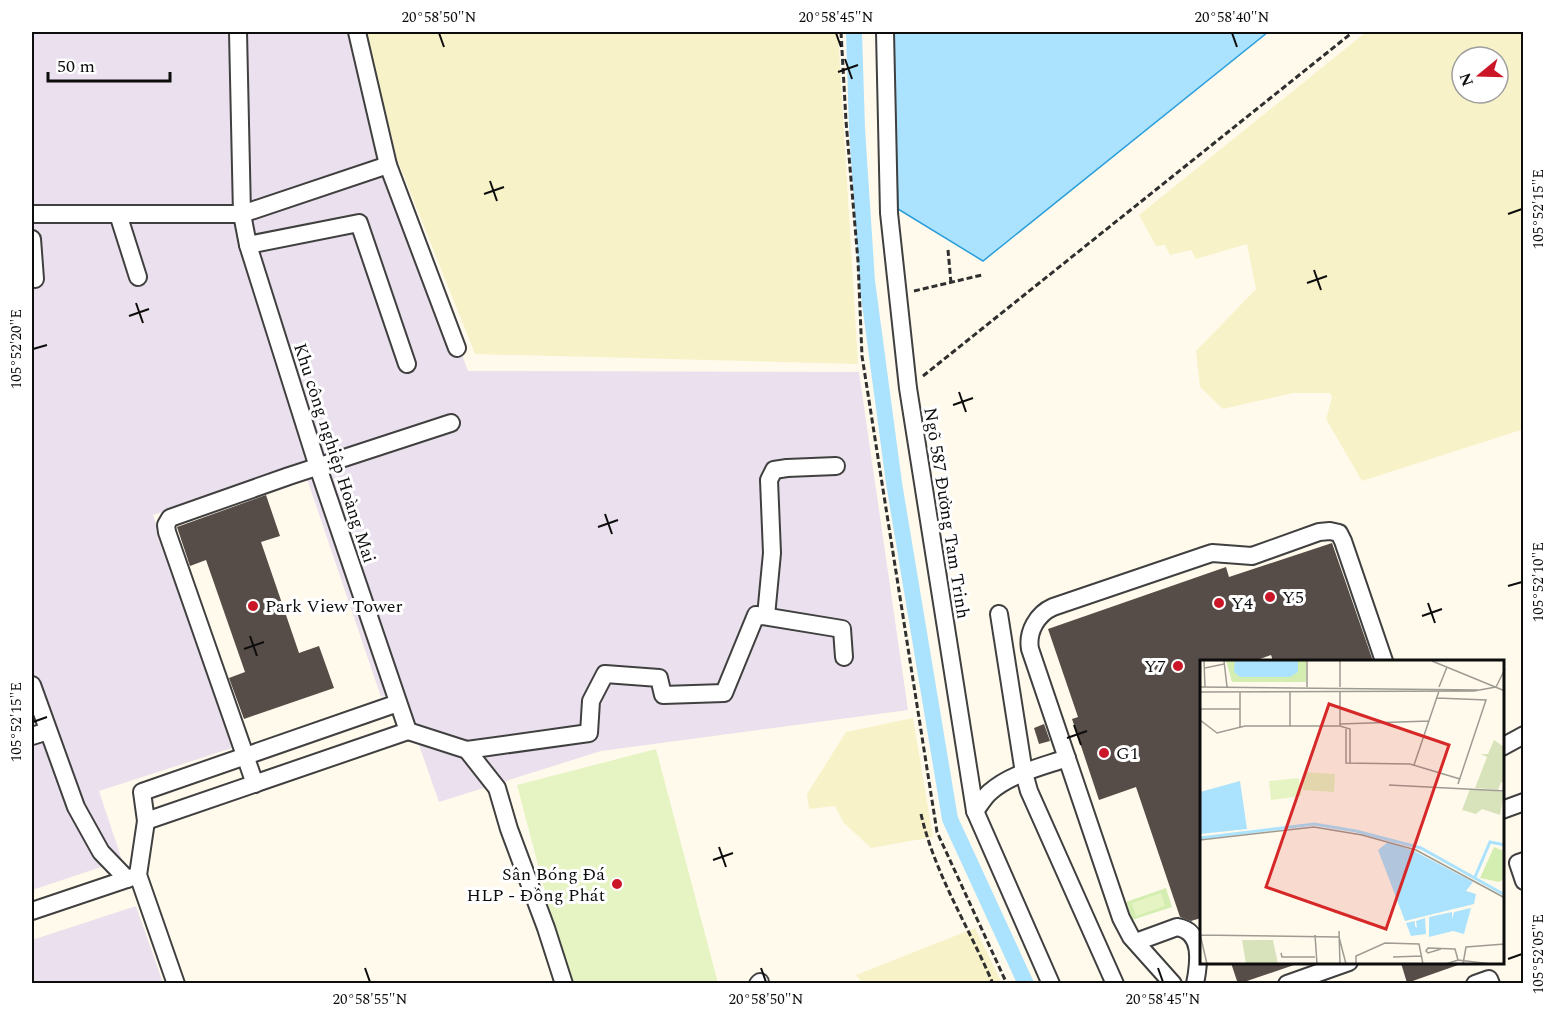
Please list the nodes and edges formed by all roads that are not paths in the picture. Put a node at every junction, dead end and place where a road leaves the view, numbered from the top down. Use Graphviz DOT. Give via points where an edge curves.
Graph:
graph roads {
  1 [pos="238,32"];
  2 [pos="357,32"];
  3 [pos="885,32"];
  4 [pos="388,165"];
  5 [pos="32,214"];
  6 [pos="118,214"];
  7 [pos="242,214"];
  8 [pos="32,239"];
  9 [pos="248,245"];
  10 [pos="138,277"];
  11 [pos="35,279"];
  12 [pos="457,348"];
  13 [pos="407,364"];
  14 [pos="451,423"];
  15 [pos="318,466"];
  16 [pos="836,466"];
  17 [pos="999,614"];
  18 [pos="766,616"];
  19 [pos="844,657"];
  20 [pos="1384,660"];
  21 [pos="32,685"];
  22 [pos="398,703"];
  23 [pos="48,731"];
  24 [pos="408,731"];
  25 [pos="1524,735"];
  26 [pos="32,736"];
  27 [pos="1504,746"];
  28 [pos="467,750"];
  29 [pos="246,757"];
  30 [pos="1067,758"];
  31 [pos="1024,772"];
  32 [pos="255,784"];
  33 [pos="1524,802"];
  34 [pos="1504,810"];
  35 [pos="975,811"];
  36 [pos="146,821"];
  37 [pos="1524,861"];
  38 [pos="133,877"];
  39 [pos="1524,881"];
  40 [pos="32,912"];
  41 [pos="1136,942"];
  42 [pos="1346,964"];
  43 [pos="176,984"];
  44 [pos="564,984"];
  45 [pos="1051,984"];
  46 [pos="1115,984"];
  47 [pos="1173,984"];
  48 [pos="1195,984"];
  49 [pos="1287,984"];
  50 [pos="1475,984"];
  51 [pos="1491,984"];
  1 -- 7 [label="street, Khu công nghiệp Hoàng Mai"];
  2 -- 4 [label="street"];
  3 -- 35 [label="street, Ngõ 587 Đường Tam Trinh" via="889,213 908,388"];
  4 -- 7 [label="street"];
  4 -- 12 [label="street"];
  5 -- 6 [label="street"];
  6 -- 7 [label="street"];
  6 -- 10 [label="street"];
  7 -- 9 [label="street, Khu công nghiệp Hoàng Mai"];
  8 -- 11 [label="street"];
  9 -- 13 [label="street" via="359,223"];
  9 -- 15 [label="street, Khu công nghiệp Hoàng Mai"];
  14 -- 15 [label="street"];
  15 -- 22 [label="street, Khu công nghiệp Hoàng Mai"];
  15 -- 29 [label="street" via="174,515 166,525"];
  16 -- 18 [label="street" via="774,470 769,480 772,553"];
  17 -- 31 [label="street"];
  18 -- 19 [label="street" via="842,629"];
  18 -- 28 [label="street" via="756,615 724,693 663,695 658,678 605,674 591,701 589,733"];
  20 -- 30 [label="street" via="1339,533 1319,532 1252,556 1212,553 1053,608 1040,616 1028,639"];
  21 -- 23 [label="street"];
  22 -- 24 [label="street, Khu công nghiệp Hoàng Mai"];
  22 -- 29 [label="street"];
  23 -- 26 [label="street"];
  23 -- 38 [label="street" via="75,807 101,852"];
  24 -- 28 [label="street"];
  24 -- 32 [label="street"];
  25 -- 27 [label="street"];
  28 -- 44 [label="street" via="497,788"];
  29 -- 32 [label="street"];
  29 -- 36 [label="street" via="142,792"];
  30 -- 31 [label="street"];
  30 -- 41 [label="street" via="1121,918"];
  31 -- 35 [label="street" via="990,792"];
  31 -- 46 [label="street"];
  32 -- 36 [label="street"];
  33 -- 34 [label="street"];
  35 -- 45 [label="street, Ngõ 587 Đường Tam Trinh"];
  36 -- 38 [label="street"];
  37 -- 39 [label="street" via="1518,863"];
  38 -- 40 [label="street"];
  38 -- 43 [label="street"];
  41 -- 47 [label="street"];
  41 -- 48 [label="street" via="1182,928 1195,941 1199,952"];
  42 -- 49 [label="street"];
  50 -- 51 [label="street" via="1489,979"];
}
